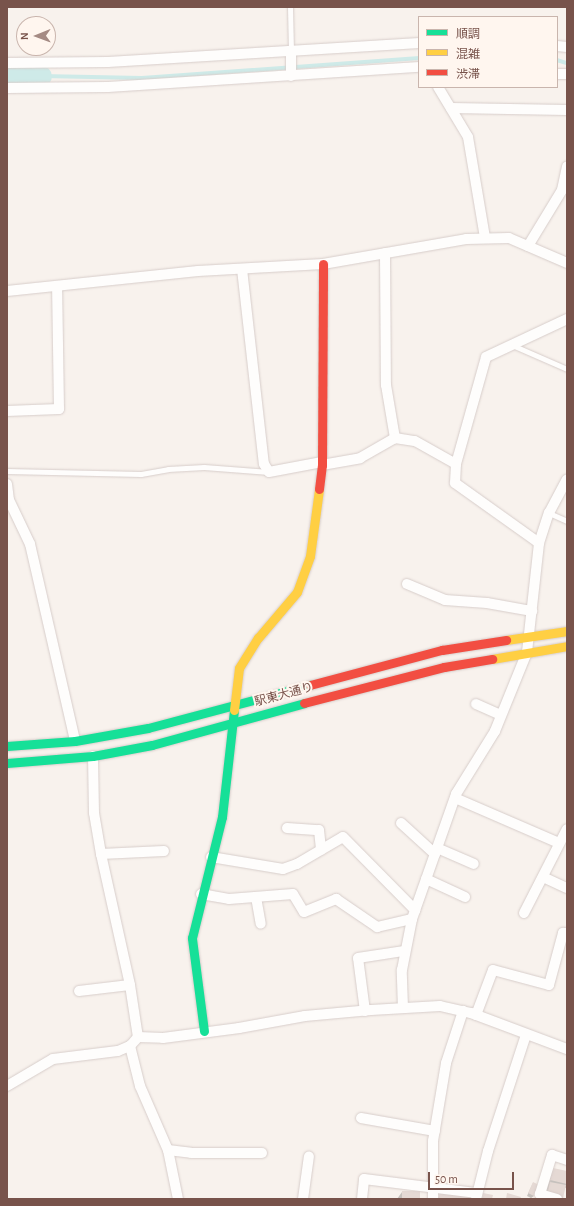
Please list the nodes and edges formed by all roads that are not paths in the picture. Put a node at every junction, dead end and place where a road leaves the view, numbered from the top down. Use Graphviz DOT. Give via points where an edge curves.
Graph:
graph roads {
  1 [pos="290,7"];
  2 [pos="418,44"];
  3 [pos="291,50"];
  4 [pos="7,63"];
  5 [pos="418,67"];
  6 [pos="291,76"];
  7 [pos="7,88"];
  8 [pos="439,88"];
  9 [pos="451,108"];
  10 [pos="567,110"];
  11 [pos="567,166"];
  12 [pos="485,238"];
  13 [pos="528,246"];
  14 [pos="385,253"];
  15 [pos="567,263"];
  16 [pos="323,264"];
  17 [pos="242,269"];
  18 [pos="57,286"];
  19 [pos="7,291"];
  20 [pos="567,319"];
  21 [pos="511,345"];
  22 [pos="567,369"];
  23 [pos="7,411"];
  24 [pos="395,438"];
  25 [pos="322,463"];
  26 [pos="456,464"];
  27 [pos="7,470"];
  28 [pos="269,472"];
  29 [pos="567,479"];
  30 [pos="7,484"];
  31 [pos="549,513"];
  32 [pos="567,521"];
  33 [pos="539,543"];
  34 [pos="407,584"];
  35 [pos="532,611"];
  36 [pos="567,631"];
  37 [pos="528,636"];
  38 [pos="567,646"];
  39 [pos="527,652"];
  40 [pos="476,704"];
  41 [pos="234,706"];
  42 [pos="501,715"];
  43 [pos="233,722"];
  44 [pos="75,741"];
  45 [pos="7,746"];
  46 [pos="93,756"];
  47 [pos="7,763"];
  48 [pos="455,798"];
  49 [pos="401,823"];
  50 [pos="287,828"];
  51 [pos="567,829"];
  52 [pos="559,843"];
  53 [pos="321,850"];
  54 [pos="164,851"];
  55 [pos="436,851"];
  56 [pos="101,854"];
  57 [pos="211,857"];
  58 [pos="474,864"];
  59 [pos="543,876"];
  60 [pos="426,879"];
  61 [pos="567,888"];
  62 [pos="201,894"];
  63 [pos="256,897"];
  64 [pos="465,897"];
  65 [pos="524,913"];
  66 [pos="414,914"];
  67 [pos="261,924"];
  68 [pos="567,933"];
  69 [pos="404,951"];
  70 [pos="130,985"];
  71 [pos="79,991"];
  72 [pos="403,1008"];
  73 [pos="365,1011"];
  74 [pos="464,1012"];
  75 [pos="476,1015"];
  76 [pos="204,1031"];
  77 [pos="526,1035"];
  78 [pos="138,1037"];
  79 [pos="130,1046"];
  80 [pos="567,1049"];
  81 [pos="7,1086"];
  82 [pos="361,1118"];
  83 [pos="435,1131"];
  84 [pos="168,1150"];
  85 [pos="262,1152"];
  86 [pos="309,1156"];
  87 [pos="567,1160"];
  88 [pos="433,1186"];
  89 [pos="476,1196"];
  90 [pos="178,1199"];
  91 [pos="303,1199"];
  92 [pos="362,1199"];
  93 [pos="433,1199"];
  94 [pos="557,1199"];
  1 -- 3 [label="lane"];
  2 -- 3 [label="street"];
  3 -- 4 [label="street" via="108,62"];
  3 -- 6 [label="street"];
  5 -- 6 [label="street"];
  6 -- 7 [label="street" via="108,87"];
  8 -- 9 [label="street"];
  9 -- 10 [label="street"];
  9 -- 12 [label="street" via="468,137"];
  11 -- 13 [label="street" via="562,190"];
  12 -- 13 [label="street" via="509,238"];
  12 -- 14 [label="street"];
  13 -- 15 [label="street"];
  14 -- 16 [label="street"];
  14 -- 24 [label="street" via="386,386"];
  16 -- 17 [label="street"];
  16 -- 25 [label="street"];
  17 -- 18 [label="street"];
  17 -- 28 [label="street" via="264,464"];
  18 -- 19 [label="street"];
  18 -- 23 [label="street" via="59,409"];
  20 -- 21 [label="street"];
  21 -- 22 [label="lane"];
  21 -- 26 [label="street" via="486,357"];
  24 -- 25 [label="street" via="360,458"];
  24 -- 26 [label="street" via="415,441"];
  25 -- 28 [label="street"];
  25 -- 41 [label="street" via="310,556 297,592 258,638 238,668"];
  26 -- 33 [label="street" via="455,483"];
  27 -- 28 [label="lane" via="140,474 204,467"];
  29 -- 31 [label="street"];
  30 -- 44 [label="street" via="9,500 30,544"];
  31 -- 32 [label="lane"];
  31 -- 33 [label="street"];
  33 -- 35 [label="street"];
  34 -- 35 [label="street" via="445,600 487,603"];
  35 -- 37 [label="street"];
  36 -- 37 [label="street, 駅東大通り"];
  37 -- 39 [label="street"];
  37 -- 41 [label="street, 駅東大通り" via="442,650"];
  38 -- 39 [label="street, 駅東大通り"];
  39 -- 42 [label="street"];
  39 -- 43 [label="street, 駅東大通り" via="367,685"];
  40 -- 42 [label="street"];
  41 -- 43 [label="street"];
  41 -- 44 [label="street, 駅東大通り" via="148,728"];
  42 -- 48 [label="street" via="495,731 475,759"];
  43 -- 46 [label="street, 駅東大通り" via="152,745"];
  43 -- 57 [label="street" via="222,817"];
  44 -- 45 [label="street, 駅東大通り"];
  46 -- 47 [label="street, 駅東大通り"];
  46 -- 56 [label="street" via="94,813"];
  48 -- 52 [label="street"];
  48 -- 55 [label="street"];
  49 -- 55 [label="street"];
  50 -- 53 [label="street" via="319,830"];
  51 -- 52 [label="street"];
  52 -- 59 [label="street"];
  53 -- 57 [label="street" via="283,869"];
  53 -- 66 [label="street" via="343,838"];
  54 -- 56 [label="street"];
  55 -- 58 [label="street"];
  55 -- 60 [label="street"];
  56 -- 70 [label="street"];
  57 -- 62 [label="street"];
  59 -- 61 [label="street"];
  59 -- 65 [label="street"];
  60 -- 64 [label="street"];
  60 -- 66 [label="street"];
  62 -- 63 [label="street" via="229,899"];
  62 -- 76 [label="street" via="192,938"];
  63 -- 66 [label="street" via="292,894 304,912 336,899 377,927"];
  63 -- 67 [label="street"];
  66 -- 69 [label="street"];
  68 -- 75 [label="street" via="563,933 549,985 493,970"];
  69 -- 72 [label="street" via="401,980"];
  69 -- 73 [label="street" via="358,958"];
  70 -- 71 [label="street"];
  70 -- 78 [label="street"];
  72 -- 73 [label="street"];
  72 -- 74 [label="street" via="440,1006"];
  73 -- 76 [label="street" via="305,1016 239,1028"];
  74 -- 75 [label="street"];
  74 -- 83 [label="street" via="446,1063"];
  75 -- 77 [label="street"];
  76 -- 78 [label="street" via="162,1038"];
  77 -- 80 [label="street"];
  77 -- 89 [label="street"];
  78 -- 79 [label="street"];
  79 -- 81 [label="street" via="118,1051 53,1059"];
  79 -- 84 [label="street" via="140,1086"];
  82 -- 83 [label="street"];
  83 -- 88 [label="street"];
  84 -- 85 [label="street" via="191,1153"];
  84 -- 90 [label="street"];
  86 -- 91 [label="street"];
  87 -- 94 [label="street" via="552,1155 540,1194"];
  88 -- 89 [label="street"];
  88 -- 92 [label="street" via="364,1179"];
  88 -- 93 [label="street"];
}
